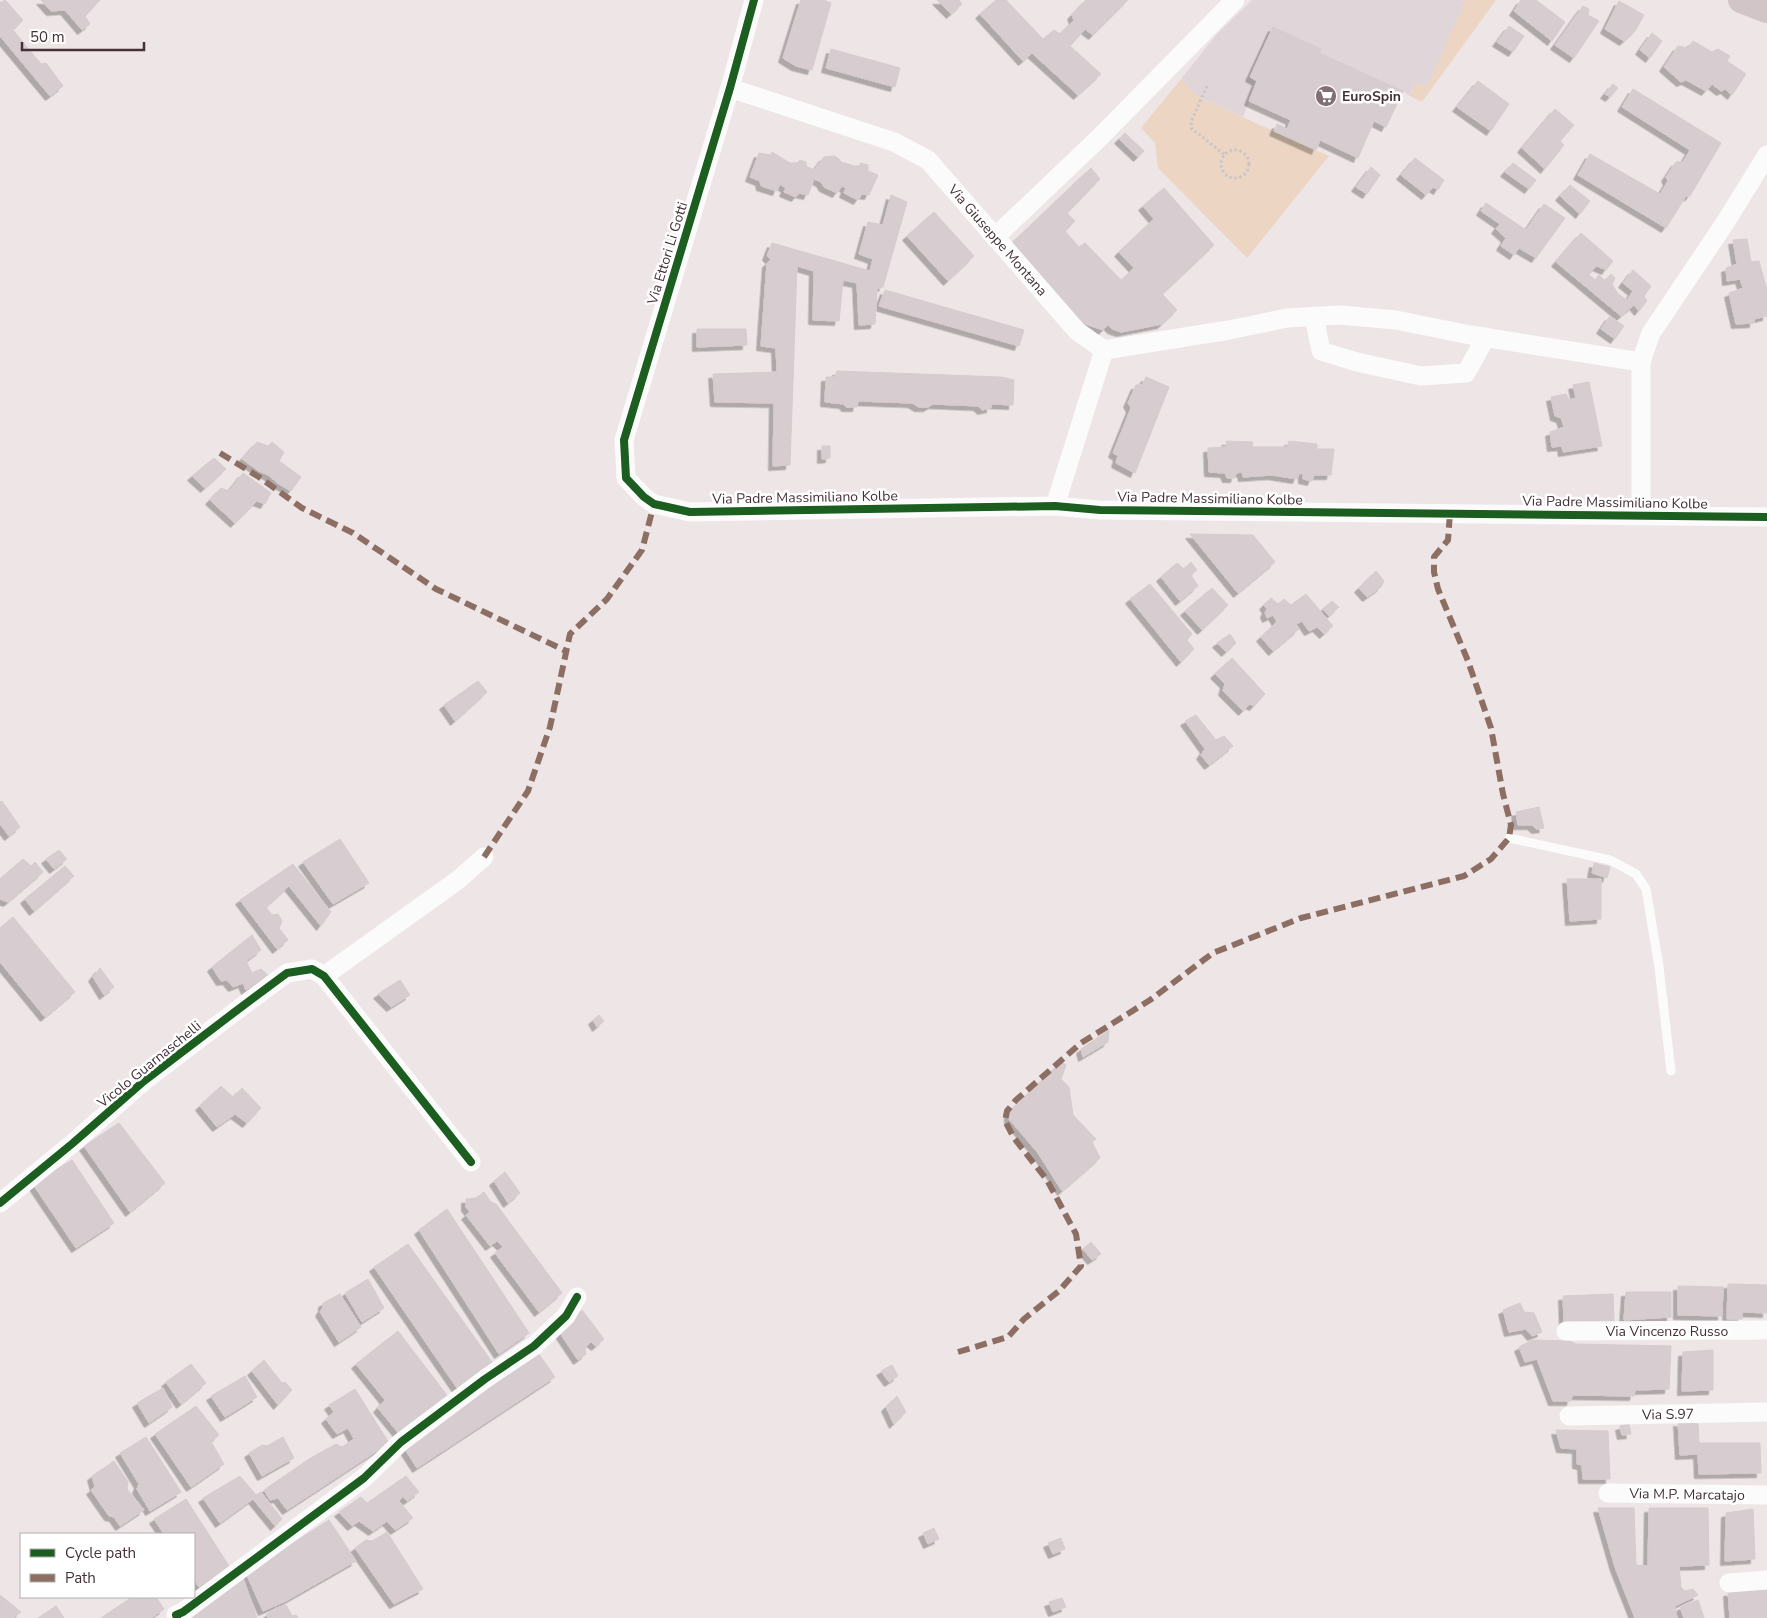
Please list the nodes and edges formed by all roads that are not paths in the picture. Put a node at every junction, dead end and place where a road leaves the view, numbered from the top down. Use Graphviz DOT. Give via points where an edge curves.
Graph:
graph roads {
  1 [pos="754,0"];
  2 [pos="1236,0"];
  3 [pos="1742,0"];
  4 [pos="1767,10"];
  5 [pos="730,88"];
  6 [pos="1767,155"];
  7 [pos="995,237"];
  8 [pos="1314,316"];
  9 [pos="1486,337"];
  10 [pos="1104,350"];
  11 [pos="1641,362"];
  12 [pos="654,504"];
  13 [pos="1055,506"];
  14 [pos="1641,514"];
  15 [pos="1767,517"];
  16 [pos="1509,838"];
  17 [pos="484,857"];
  18 [pos="324,976"];
  19 [pos="1671,1071"];
  20 [pos="471,1162"];
  21 [pos="0,1203"];
  22 [pos="577,1297"];
  23 [pos="1767,1330"];
  24 [pos="1566,1331"];
  25 [pos="1767,1412"];
  26 [pos="1568,1416"];
  27 [pos="1608,1493"];
  28 [pos="1767,1495"];
  29 [pos="1767,1580"];
  30 [pos="1728,1583"];
  31 [pos="178,1618"];
  1 -- 5 [label="street, Via Ettori Li Gotti"];
  2 -- 7 [label="street"];
  3 -- 4 [label="main road"];
  5 -- 7 [label="street, Via Giuseppe Montana" via="894,142 928,160"];
  5 -- 12 [label="street, Via Ettori Li Gotti" via="624,440 626,478"];
  6 -- 11 [label="street" via="1651,333"];
  7 -- 10 [label="street, Via Giuseppe Montana" via="1077,331"];
  8 -- 9 [label="street" via="1396,320"];
  8 -- 9 [label="street" via="1321,351 1421,376 1466,373"];
  8 -- 10 [label="street"];
  9 -- 11 [label="street"];
  10 -- 13 [label="street"];
  11 -- 14 [label="street"];
  12 -- 13 [label="street, Via Padre Massimiliano Kolbe" via="690,512"];
  13 -- 14 [label="street, Via Padre Massimiliano Kolbe" via="1100,510"];
  14 -- 15 [label="street, Via Padre Massimiliano Kolbe"];
  16 -- 19 [label="lane" via="1610,860 1636,874 1646,889"];
  17 -- 18 [label="street" via="458,880"];
  18 -- 20 [label="street"];
  18 -- 21 [label="street, Vicolo Guarnaschelli" via="312,969 287,973 144,1081"];
  22 -- 31 [label="street" via="566,1316 534,1346 401,1442 364,1478 176,1614"];
  23 -- 24 [label="street, Via Vincenzo Russo"];
  25 -- 26 [label="street, Via S.97"];
  27 -- 28 [label="street, Via M.P. Marcatajo"];
  29 -- 30 [label="street"];
}
